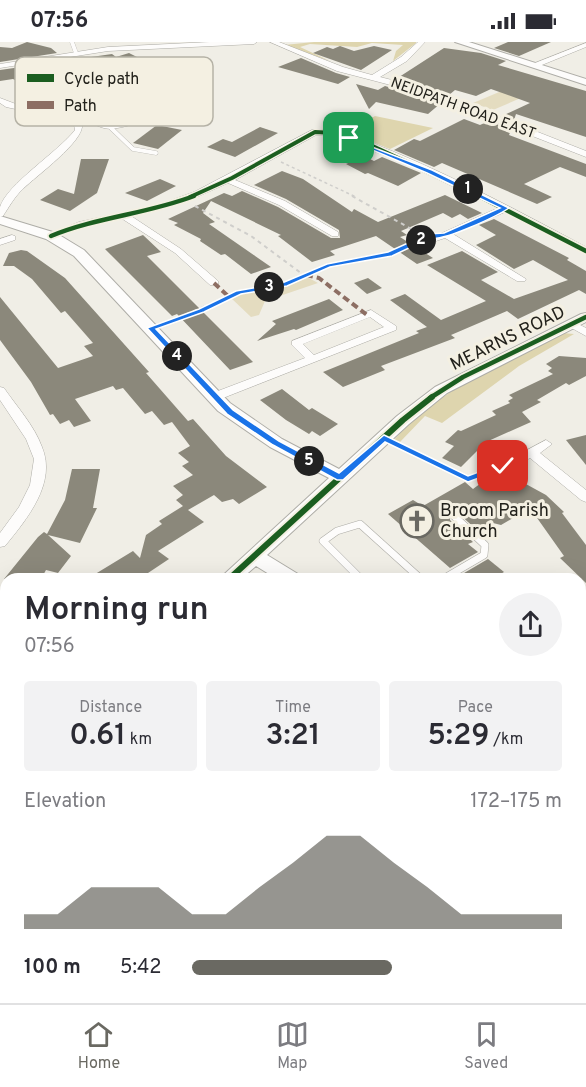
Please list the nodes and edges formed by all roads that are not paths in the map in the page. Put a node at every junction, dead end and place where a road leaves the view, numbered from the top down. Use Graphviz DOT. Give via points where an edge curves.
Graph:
graph roads {
  1 [pos="72,42"];
  2 [pos="254,42"];
  3 [pos="273,42"];
  4 [pos="422,42"];
  5 [pos="460,42"];
  6 [pos="586,45"];
  7 [pos="76,52"];
  8 [pos="49,57"];
  9 [pos="15,63"];
  10 [pos="534,65"];
  11 [pos="0,66"];
  12 [pos="374,78"];
  13 [pos="586,82"];
  14 [pos="0,100"];
  15 [pos="15,107"];
  16 [pos="78,126"];
  17 [pos="115,126"];
  18 [pos="110,127"];
  19 [pos="156,153"];
  20 [pos="586,154"];
  21 [pos="226,179"];
  22 [pos="506,208"];
  23 [pos="0,214"];
  24 [pos="123,215"];
  25 [pos="0,220"];
  26 [pos="334,234"];
  27 [pos="447,234"];
  28 [pos="51,236"];
  29 [pos="431,237"];
  30 [pos="12,238"];
  31 [pos="0,242"];
  32 [pos="586,251"];
  33 [pos="219,269"];
  34 [pos="204,273"];
  35 [pos="521,279"];
  36 [pos="214,283"];
  37 [pos="581,325"];
  38 [pos="313,360"];
  39 [pos="0,391"];
  40 [pos="214,397"];
  41 [pos="546,444"];
  42 [pos="533,454"];
  43 [pos="518,460"];
  44 [pos="340,477"];
  45 [pos="586,497"];
  46 [pos="454,516"];
  47 [pos="0,542"];
  48 [pos="255,556"];
  49 [pos="236,573"];
  50 [pos="282,573"];
  51 [pos="355,573"];
  52 [pos="414,573"];
  53 [pos="453,573"];
  1 -- 7 [label="lane"];
  2 -- 7 [label="street"];
  3 -- 12 [label="street, NEIDPATH ROAD EAST"];
  4 -- 12 [label="street"];
  5 -- 10 [label="street"];
  6 -- 10 [label="street"];
  7 -- 8 [label="street"];
  9 -- 11 [label="street"];
  10 -- 13 [label="street"];
  12 -- 20 [label="street, NEIDPATH ROAD EAST" via="428,93"];
  14 -- 15 [label="street"];
  16 -- 23 [label="street" via="76,136 17,189"];
  17 -- 18 [label="street"];
  18 -- 19 [label="lane" via="133,149"];
  21 -- 22 [label="street" via="315,132 327,131 398,158"];
  21 -- 24 [label="street" via="182,200"];
  21 -- 26 [label="street" via="282,203"];
  22 -- 27 [label="street"];
  22 -- 32 [label="street"];
  24 -- 28 [label="street" via="76,225"];
  24 -- 34 [label="street" via="158,236"];
  25 -- 28 [label="street"];
  27 -- 29 [label="street"];
  27 -- 35 [label="street"];
  28 -- 40 [label="street" via="88,261"];
  30 -- 31 [label="street"];
  33 -- 34 [label="street"];
  34 -- 36 [label="street"];
  37 -- 44 [label="street, MEARNS ROAD" via="463,376 422,405"];
  38 -- 38 [label="street" via="342,348 392,328 371,313 296,343"];
  38 -- 40 [label="street"];
  39 -- 47 [label="street" via="38,448 39,469 35,492 25,512"];
  40 -- 44 [label="street" via="265,436"];
  41 -- 42 [label="street"];
  42 -- 43 [label="street"];
  42 -- 45 [label="street"];
  44 -- 48 [label="street, MEARNS ROAD"];
  46 -- 53 [label="lane" via="485,545 484,555"];
  48 -- 49 [label="street, MEARNS ROAD"];
  48 -- 50 [label="street"];
  51 -- 52 [label="lane" via="323,541 336,531 360,524"];
}
